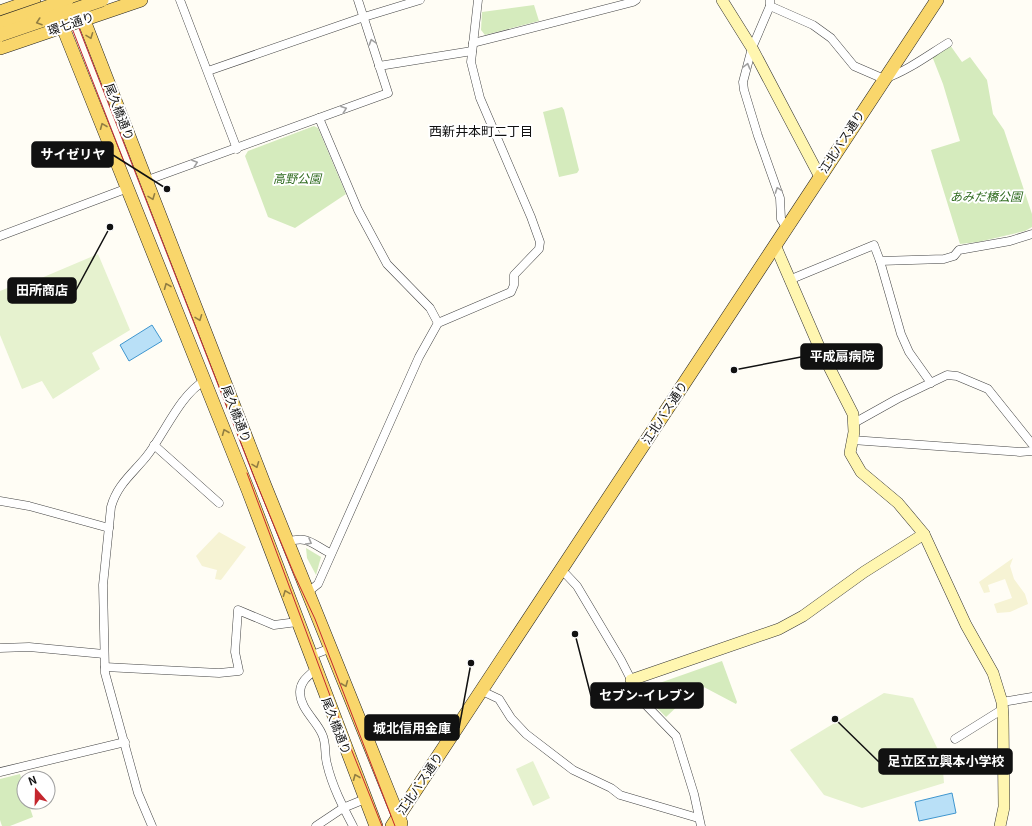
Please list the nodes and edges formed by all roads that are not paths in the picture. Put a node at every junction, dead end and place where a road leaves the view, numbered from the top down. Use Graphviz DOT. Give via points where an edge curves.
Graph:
graph roads {
  1 [pos="34,0"];
  2 [pos="52,0"];
  3 [pos="67,0"];
  4 [pos="76,0"];
  5 [pos="102,0"];
  6 [pos="141,0"];
  7 [pos="180,0"];
  8 [pos="358,0"];
  9 [pos="420,0"];
  10 [pos="478,0"];
  11 [pos="636,0"];
  12 [pos="722,0"];
  13 [pos="937,0"];
  14 [pos="770,3"];
  15 [pos="0,12"];
  16 [pos="364,17"];
  17 [pos="83,20"];
  18 [pos="0,23"];
  19 [pos="62,27"];
  20 [pos="0,35"];
  21 [pos="948,44"];
  22 [pos="472,47"];
  23 [pos="0,48"];
  24 [pos="752,48"];
  25 [pos="379,66"];
  26 [pos="208,71"];
  27 [pos="884,79"];
  28 [pos="319,118"];
  29 [pos="237,149"];
  30 [pos="820,177"];
  31 [pos="145,181"];
  32 [pos="128,188"];
  33 [pos="786,227"];
  34 [pos="1032,234"];
  35 [pos="0,236"];
  36 [pos="774,245"];
  37 [pos="880,260"];
  38 [pos="790,280"];
  39 [pos="438,323"];
  40 [pos="204,381"];
  41 [pos="931,383"];
  42 [pos="854,423"];
  43 [pos="852,440"];
  44 [pos="1032,444"];
  45 [pos="154,445"];
  46 [pos="1032,451"];
  47 [pos="0,501"];
  48 [pos="219,503"];
  49 [pos="109,528"];
  50 [pos="924,534"];
  51 [pos="287,542"];
  52 [pos="330,553"];
  53 [pos="561,569"];
  54 [pos="308,592"];
  55 [pos="297,622"];
  56 [pos="0,648"];
  57 [pos="331,648"];
  58 [pos="104,654"];
  59 [pos="310,656"];
  60 [pos="105,667"];
  61 [pos="315,670"];
  62 [pos="631,680"];
  63 [pos="482,691"];
  64 [pos="1032,697"];
  65 [pos="1002,706"];
  66 [pos="954,739"];
  67 [pos="125,742"];
  68 [pos="0,772"];
  69 [pos="365,799"];
  70 [pos="343,808"];
  71 [pos="700,822"];
  72 [pos="397,823"];
  73 [pos="152,826"];
  74 [pos="316,826"];
  75 [pos="353,826"];
  76 [pos="376,826"];
  77 [pos="1000,826"];
  1 -- 15 [label="main road"];
  2 -- 19 [label="main road, 尾久橋通り"];
  3 -- 18 [label="main road, 環七通り, bridge"];
  4 -- 17 [label="main road, 尾久橋通り"];
  5 -- 20 [label="main road, 環七通り, one-way, bridge"];
  6 -- 17 [label="main road, 環七通り"];
  7 -- 26 [label="street"];
  8 -- 16 [label="street"];
  9 -- 16 [label="street"];
  10 -- 22 [label="street"];
  11 -- 22 [label="street"];
  12 -- 24 [label="street"];
  13 -- 27 [label="main road, 江北バス通り"];
  14 -- 24 [label="street"];
  14 -- 27 [label="street" via="813,25 831,38 854,66"];
  25 -- 16 [label="street, one-way"];
  16 -- 26 [label="street"];
  17 -- 19 [label="main road, 環七通り"];
  17 -- 31 [label="main road, 尾久橋通り, one-way"];
  19 -- 23 [label="main road, 環七通り"];
  32 -- 19 [label="main road, 尾久橋通り, one-way"];
  21 -- 27 [label="street" via="901,73"];
  22 -- 25 [label="street"];
  22 -- 39 [label="street" via="471,62 480,98 540,242 539,249 514,276 511,292"];
  24 -- 30 [label="street"];
  33 -- 24 [label="street, one-way" via="781,219 780,198 744,90 743,82"];
  28 -- 25 [label="street, one-way" via="388,93"];
  26 -- 29 [label="street"];
  27 -- 30 [label="main road, 江北バス通り"];
  28 -- 29 [label="street"];
  28 -- 39 [label="street" via="358,210 387,264 430,308"];
  31 -- 29 [label="street, one-way"];
  30 -- 33 [label="main road, 江北バス通り"];
  31 -- 51 [label="main road, 尾久橋通り, one-way"];
  32 -- 35 [label="street"];
  40 -- 32 [label="main road, 尾久橋通り, one-way"];
  33 -- 36 [label="main road, 江北バス通り"];
  34 -- 37 [label="street" via="1010,241 960,250 954,256 944,259"];
  36 -- 38 [label="street"];
  36 -- 53 [label="main road, 江北バス通り"];
  37 -- 38 [label="street" via="874,245"];
  37 -- 41 [label="street" via="901,334 909,352"];
  38 -- 42 [label="street"];
  39 -- 52 [label="street" via="419,357"];
  40 -- 45 [label="street" via="187,398"];
  55 -- 40 [label="main road, 尾久橋通り, one-way"];
  41 -- 42 [label="street"];
  41 -- 44 [label="street" via="947,375 957,376 988,389"];
  42 -- 43 [label="street"];
  43 -- 46 [label="street"];
  43 -- 50 [label="street" via="850,453 861,472 898,503"];
  45 -- 48 [label="street"];
  45 -- 49 [label="street" via="119,488 111,507"];
  47 -- 49 [label="street" via="29,506"];
  49 -- 58 [label="street" via="102,585"];
  50 -- 62 [label="street" via="864,572 803,616 779,629"];
  50 -- 65 [label="street" via="966,625 994,673"];
  51 -- 52 [label="street, one-way" via="304,539"];
  51 -- 54 [label="main road, 尾久橋通り"];
  52 -- 54 [label="street" via="318,584"];
  53 -- 62 [label="street" via="577,586"];
  53 -- 63 [label="main road, 江北バス通り"];
  54 -- 57 [label="main road, 尾久橋通り"];
  55 -- 59 [label="main road, 尾久橋通り"];
  55 -- 60 [label="street" via="274,625 238,610 235,652 238,671 219,673"];
  56 -- 58 [label="street" via="29,647"];
  57 -- 59 [label="street"];
  57 -- 72 [label="main road, 尾久橋通り, one-way"];
  58 -- 60 [label="street"];
  59 -- 61 [label="main road, 尾久橋通り"];
  60 -- 67 [label="street"];
  69 -- 61 [label="main road, 尾久橋通り, one-way"];
  61 -- 70 [label="street" via="303,681 300,691 303,706 322,733 327,764"];
  62 -- 71 [label="street" via="642,701 676,736"];
  63 -- 71 [label="street" via="499,699 511,718 526,734 573,770 620,795"];
  63 -- 72 [label="main road, 江北バス通り"];
  64 -- 65 [label="street"];
  65 -- 66 [label="street"];
  65 -- 77 [label="street" via="1004,800"];
  67 -- 68 [label="street"];
  67 -- 73 [label="street" via="138,793"];
  69 -- 70 [label="street"];
  69 -- 76 [label="main road, 尾久橋通り"];
  70 -- 74 [label="street"];
  70 -- 75 [label="street"];
}
